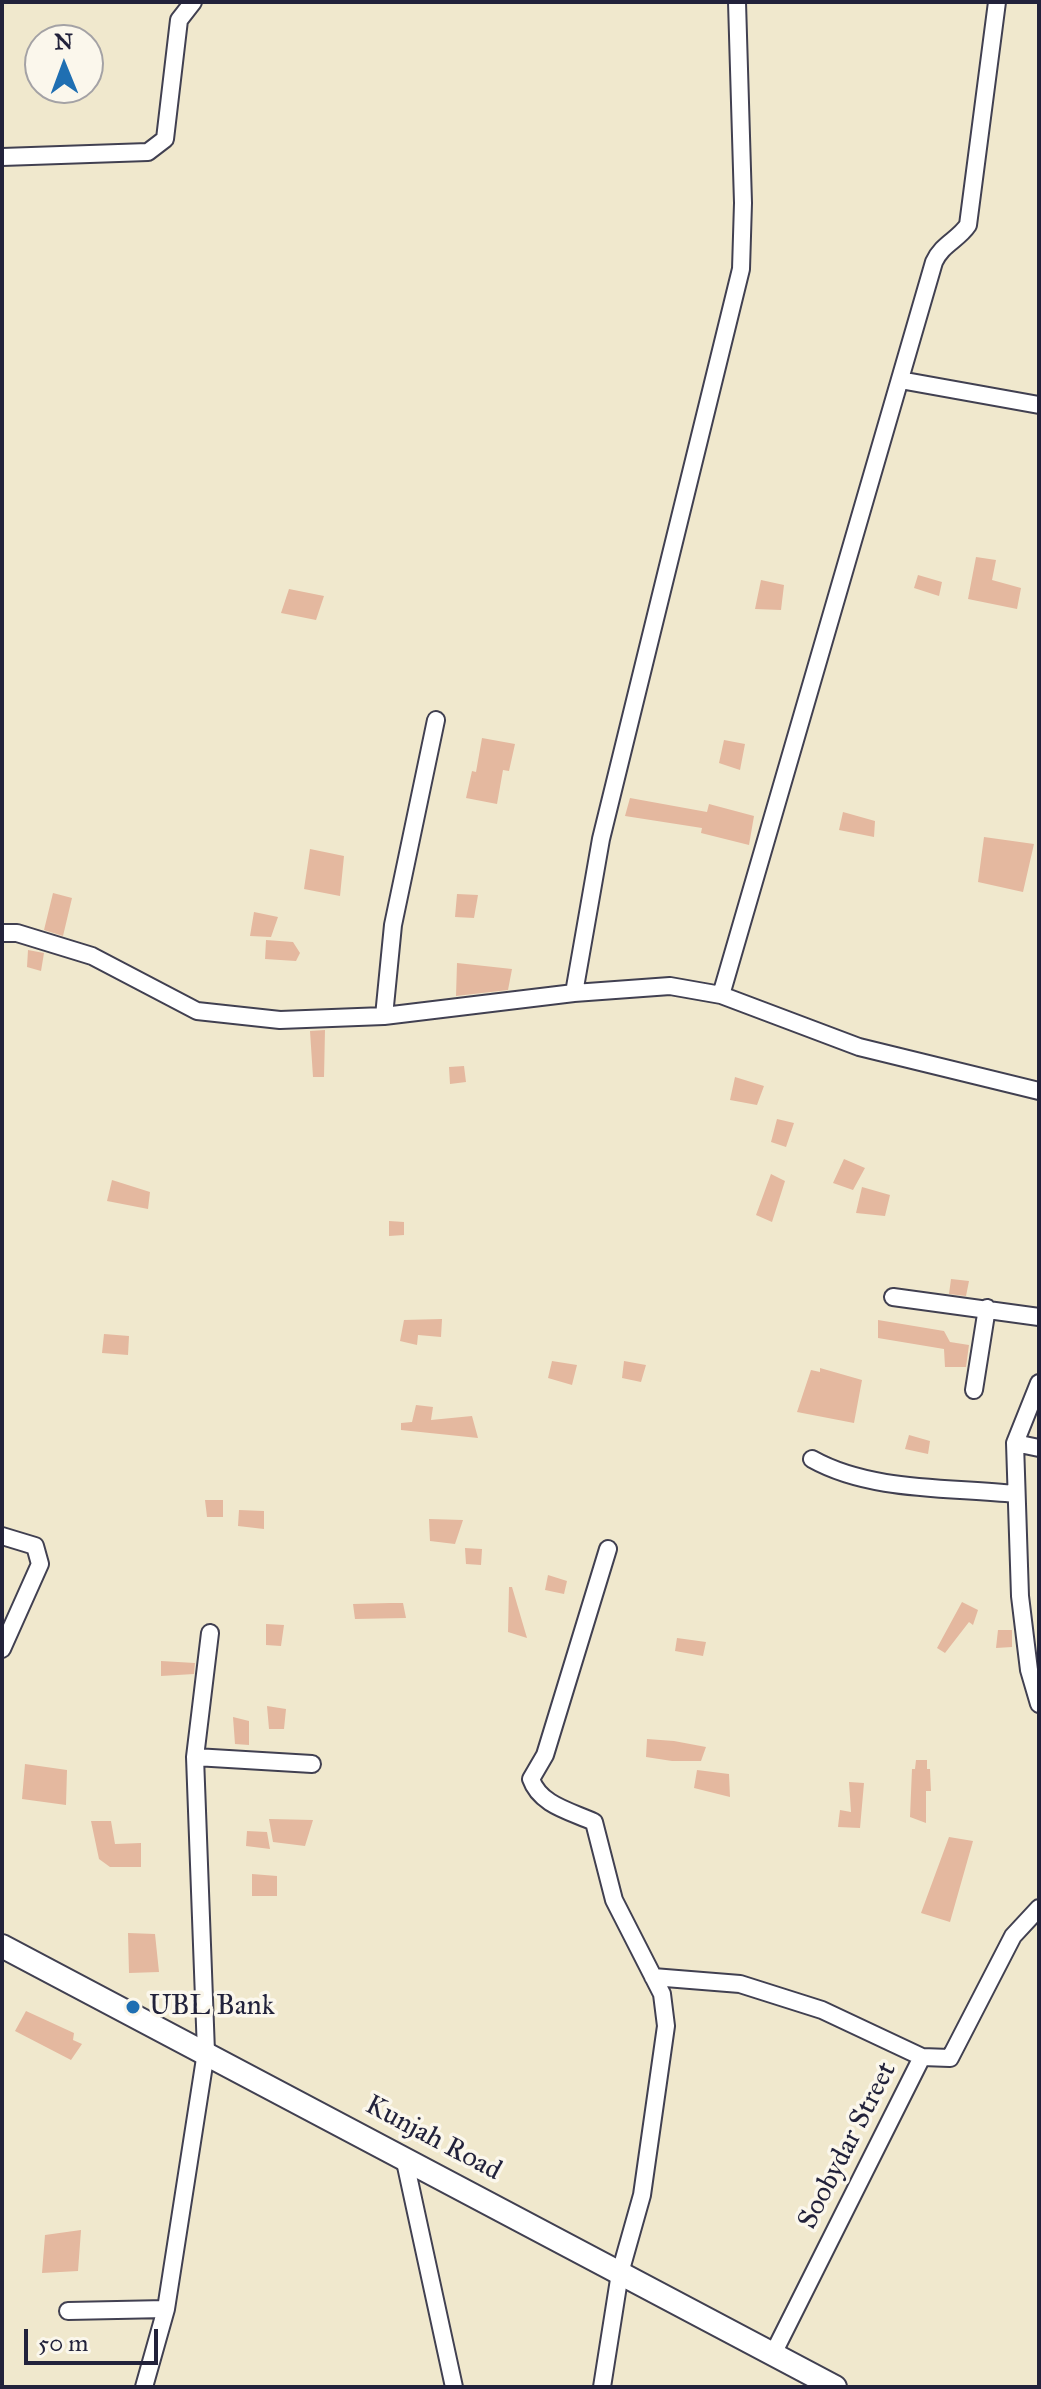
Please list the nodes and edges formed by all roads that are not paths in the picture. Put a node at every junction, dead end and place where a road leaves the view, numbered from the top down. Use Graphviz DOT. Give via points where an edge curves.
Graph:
graph roads {
  1 [pos="193,2"];
  2 [pos="737,2"];
  3 [pos="997,2"];
  4 [pos="2,157"];
  5 [pos="900,380"];
  6 [pos="1039,405"];
  7 [pos="436,720"];
  8 [pos="2,933"];
  9 [pos="574,993"];
  10 [pos="721,995"];
  11 [pos="384,1016"];
  12 [pos="1039,1091"];
  13 [pos="893,1297"];
  14 [pos="987,1308"];
  15 [pos="1039,1317"];
  16 [pos="1039,1383"];
  17 [pos="974,1390"];
  18 [pos="1015,1443"];
  19 [pos="1039,1448"];
  20 [pos="812,1459"];
  21 [pos="1015,1494"];
  22 [pos="2,1536"];
  23 [pos="608,1549"];
  24 [pos="210,1633"];
  25 [pos="2,1649"];
  26 [pos="1039,1704"];
  27 [pos="195,1757"];
  28 [pos="312,1764"];
  29 [pos="1039,1908"];
  30 [pos="2,1946"];
  31 [pos="653,1977"];
  32 [pos="206,2052"];
  33 [pos="922,2057"];
  34 [pos="404,2157"];
  35 [pos="620,2273"];
  36 [pos="166,2309"];
  37 [pos="68,2311"];
  38 [pos="773,2354"];
  39 [pos="144,2387"];
  40 [pos="454,2387"];
  41 [pos="602,2387"];
  42 [pos="835,2387"];
  1 -- 4 [label="street" via="179,20 165,139 148,152"];
  2 -- 9 [label="street" via="741,269 601,839"];
  3 -- 5 [label="street" via="968,225 939,250"];
  5 -- 6 [label="street"];
  5 -- 10 [label="street"];
  7 -- 11 [label="street" via="393,925"];
  8 -- 11 [label="street" via="92,956 197,1011 280,1020"];
  9 -- 10 [label="street" via="670,986"];
  9 -- 11 [label="street"];
  10 -- 12 [label="street" via="859,1047"];
  13 -- 14 [label="street"];
  14 -- 15 [label="street"];
  14 -- 17 [label="street"];
  16 -- 18 [label="street"];
  18 -- 19 [label="street"];
  18 -- 21 [label="street"];
  20 -- 21 [label="street" via="881,1482"];
  21 -- 26 [label="street" via="1020,1596"];
  22 -- 25 [label="street" via="35,1546 40,1564"];
  23 -- 31 [label="street" via="545,1755 531,1779 535,1791 549,1802 594,1822 614,1900"];
  24 -- 27 [label="street"];
  27 -- 28 [label="street"];
  27 -- 32 [label="street"];
  29 -- 33 [label="street, Soobydar Street" via="1013,1936 950,2058"];
  30 -- 32 [label="street, Kunjah Road"];
  31 -- 33 [label="street" via="740,1984 822,2010"];
  31 -- 35 [label="street" via="662,1994 666,2026 642,2195"];
  32 -- 34 [label="street, Kunjah Road"];
  32 -- 36 [label="street"];
  33 -- 38 [label="street, Soobydar Street"];
  34 -- 35 [label="street, Kunjah Road"];
  34 -- 40 [label="street"];
  35 -- 38 [label="street, Kunjah Road"];
  35 -- 41 [label="street"];
  36 -- 37 [label="street"];
  36 -- 39 [label="street"];
  38 -- 42 [label="street, Kunjah Road"];
}
